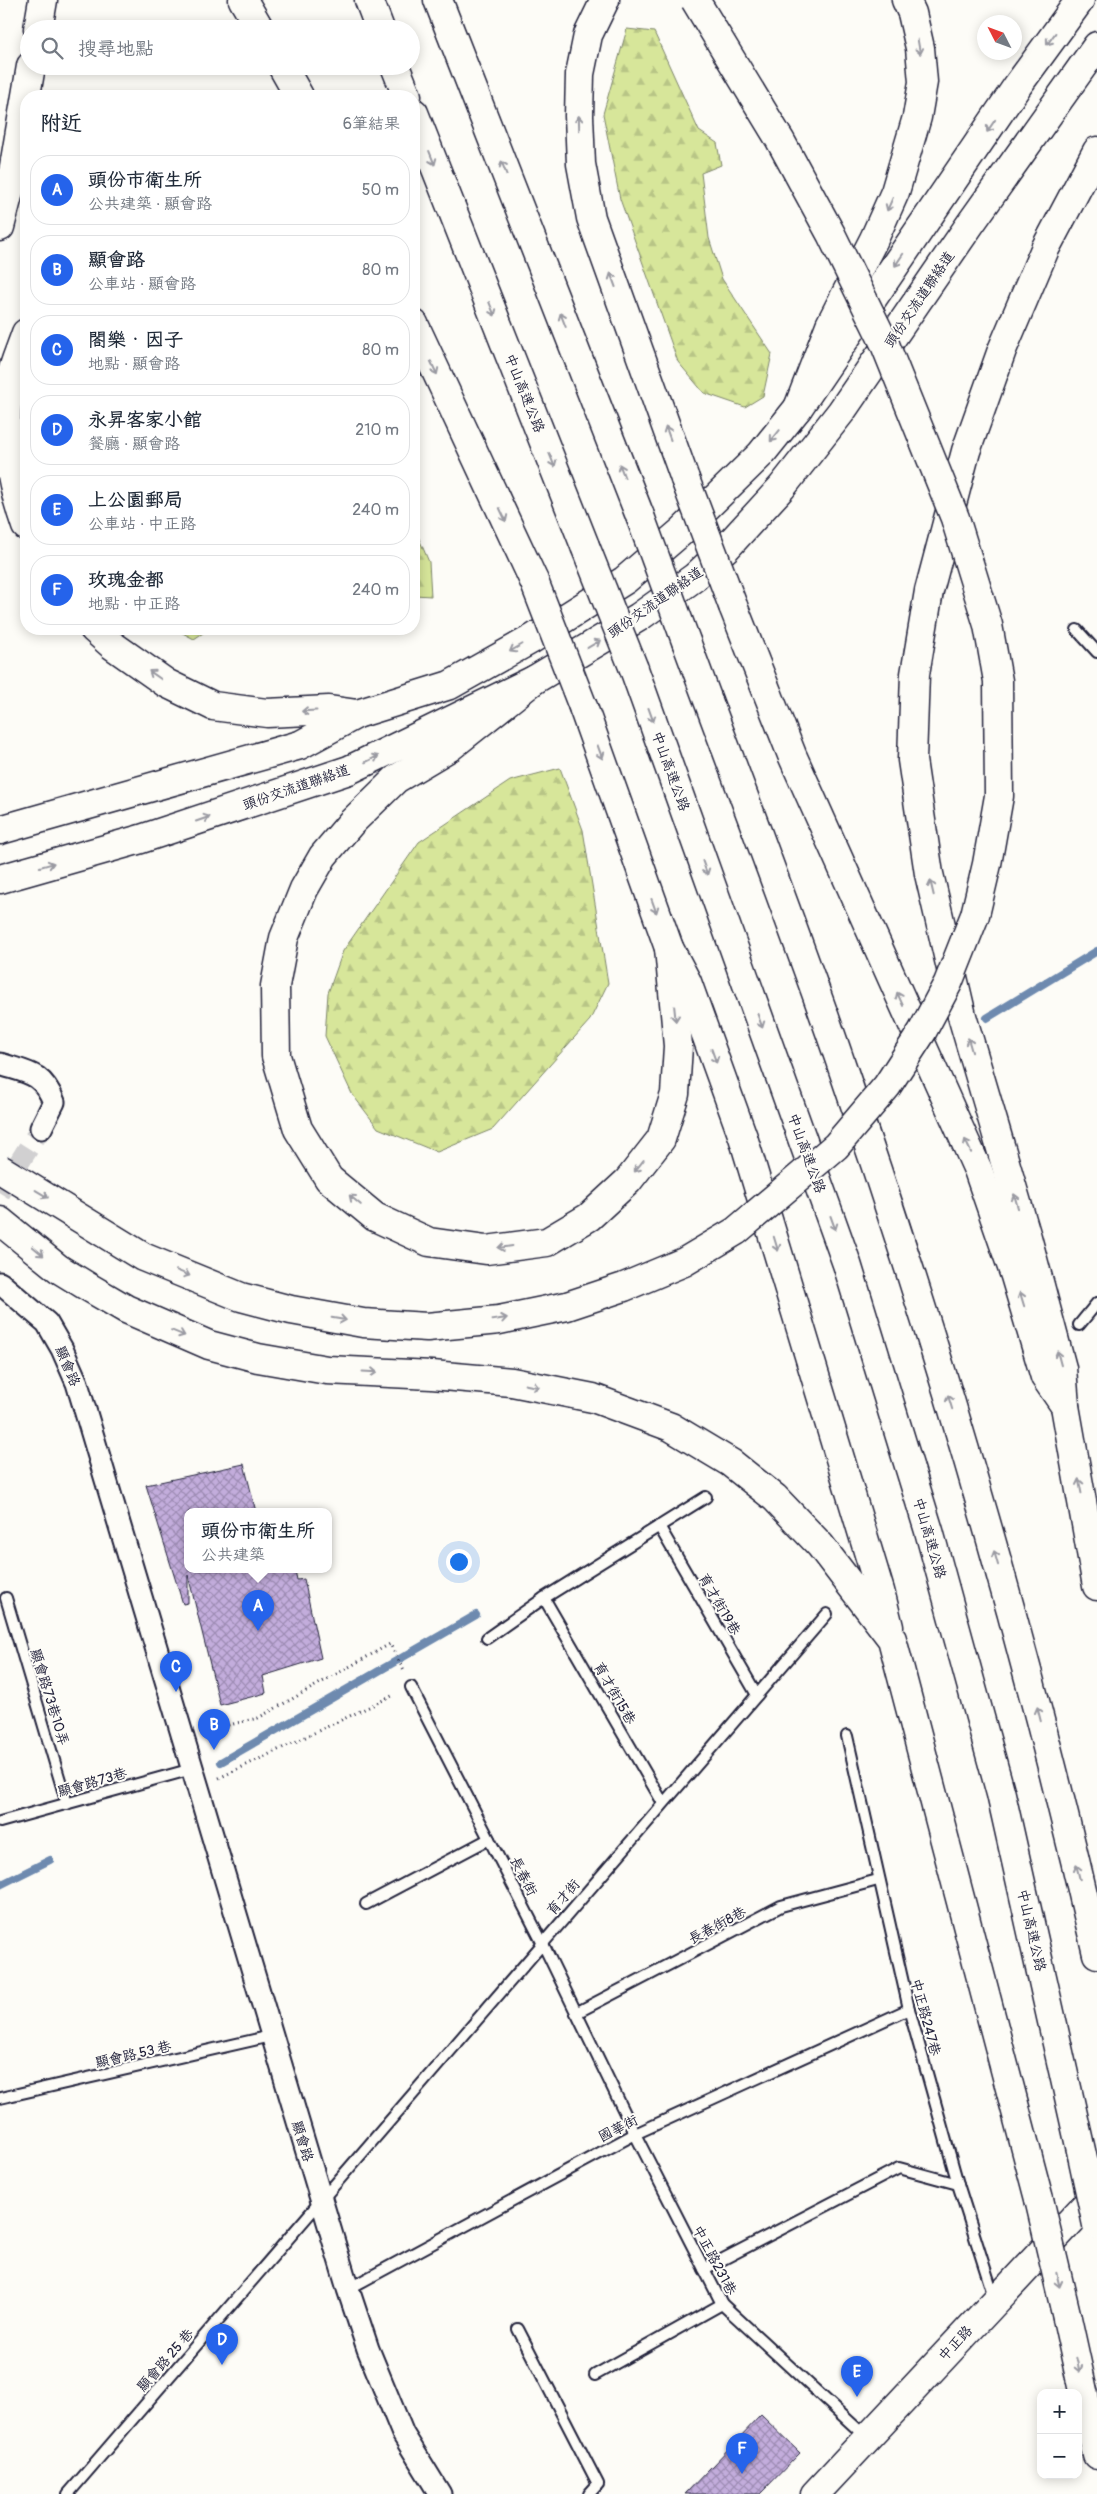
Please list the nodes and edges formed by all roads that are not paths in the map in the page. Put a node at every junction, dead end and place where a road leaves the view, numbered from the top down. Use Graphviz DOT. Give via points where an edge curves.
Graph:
graph roads {
  1 [pos="43,0"];
  2 [pos="243,0"];
  3 [pos="369,0"];
  4 [pos="438,0"];
  5 [pos="605,0"];
  6 [pos="695,0"];
  7 [pos="906,0"];
  8 [pos="1080,0"];
  9 [pos="40,20"];
  10 [pos="255,20"];
  11 [pos="377,20"];
  12 [pos="1097,46"];
  13 [pos="29,75"];
  14 [pos="287,75"];
  15 [pos="399,75"];
  16 [pos="27,90"];
  17 [pos="296,90"];
  18 [pos="405,90"];
  19 [pos="420,128"];
  20 [pos="20,131"];
  21 [pos="1091,161"];
  22 [pos="0,227"];
  23 [pos="420,337"];
  24 [pos="20,351"];
  25 [pos="798,408"];
  26 [pos="20,510"];
  27 [pos="1077,630"];
  28 [pos="101,635"];
  29 [pos="1097,652"];
  30 [pos="534,680"];
  31 [pos="357,714"];
  32 [pos="0,830"];
  33 [pos="0,878"];
  34 [pos="669,948"];
  35 [pos="0,1064"];
  36 [pos="41,1128"];
  37 [pos="0,1169"];
  38 [pos="0,1221"];
  39 [pos="0,1283"];
  40 [pos="1097,1303"];
  41 [pos="1079,1325"];
  42 [pos="1065,1406"];
  43 [pos="706,1497"];
  44 [pos="659,1526"];
  45 [pos="1097,1586"];
  46 [pos="6,1598"];
  47 [pos="544,1598"];
  48 [pos="827,1614"];
  49 [pos="487,1638"];
  50 [pos="892,1639"];
  51 [pos="411,1687"];
  52 [pos="757,1695"];
  53 [pos="847,1736"];
  54 [pos="195,1779"];
  55 [pos="663,1802"];
  56 [pos="67,1804"];
  57 [pos="0,1822"];
  58 [pos="489,1839"];
  59 [pos="878,1880"];
  60 [pos="366,1904"];
  61 [pos="542,1942"];
  62 [pos="1097,1954"];
  63 [pos="908,2009"];
  64 [pos="576,2014"];
  65 [pos="271,2036"];
  66 [pos="0,2098"];
  67 [pos="635,2134"];
  68 [pos="958,2184"];
  69 [pos="1097,2193"];
  70 [pos="321,2199"];
  71 [pos="1097,2225"];
  72 [pos="704,2269"];
  73 [pos="348,2289"];
  74 [pos="995,2301"];
  75 [pos="722,2304"];
  76 [pos="518,2330"];
  77 [pos="595,2375"];
  78 [pos="866,2438"];
  79 [pos="1097,2455"];
  80 [pos="68,2494"];
  81 [pos="440,2494"];
  82 [pos="589,2494"];
  83 [pos="815,2494"];
  1 -- 9 [label="main road"];
  2 -- 10 [label="main road"];
  3 -- 11 [label="main road"];
  62 -- 4 [label="main road, one-way, bridge" via="1036,1702 978,1495 914,1285 839,1058 640,516"];
  42 -- 5 [label="main road, one-way, bridge" via="1045,1377 1015,1276 978,1170 796,764 685,479 591,218 581,164 580,74 588,35"];
  37 -- 6 [label="main road, one-way, bridge" via="144,1257 241,1297 363,1323 427,1327 500,1320 567,1306 624,1287 684,1262 736,1231 836,1146 887,1086 922,1032 948,983 975,916 999,796 998,681 988,625 955,518 884,342 780,140"];
  7 -- 25 [label="main road, one-way" via="920,48 924,82 917,117 895,192 830,325"];
  8 -- 25 [label="main road, one-way" via="1018,85"];
  30 -- 12 [label="main road, 頭份交流道聯絡道, one-way" via="639,617 695,577 782,488 841,412"];
  13 -- 16 [label="main road"];
  14 -- 17 [label="main road"];
  15 -- 18 [label="main road"];
  19 -- 71 [label="main road, 中山高速公路, one-way, bridge" via="634,669 847,1264 929,1531 1001,1794"];
  20 -- 22 [label="main road"];
  42 -- 21 [label="main road, one-way" via="1062,1368 959,1007 929,874 912,760 916,674 929,590 966,451 1002,350 1045,249"];
  23 -- 34 [label="main road, one-way, bridge" via="534,581 583,706"];
  24 -- 26 [label="main road" via="10,381 6,440"];
  25 -- 31 [label="main road, one-way" via="761,454 681,532 625,580 450,686"];
  27 -- 29 [label="lane"];
  31 -- 28 [label="main road, one-way" via="329,710 267,713 213,706 166,682"];
  33 -- 30 [label="main road, 頭份交流道聯絡道, one-way" via="141,840 349,770"];
  34 -- 30 [label="main road, one-way" via="678,1046 675,1094 661,1139 628,1181 589,1217 547,1242 486,1250 429,1242 375,1217 329,1179 298,1129 276,1056 275,986 284,938 304,889 323,856 396,779 450,747"];
  31 -- 32 [label="main road" via="300,745"];
  34 -- 50 [label="main road, one-way" via="687,982 744,1137"];
  35 -- 36 [label="street" via="36,1076 48,1087 54,1102"];
  38 -- 50 [label="main road, one-way" via="60,1269 90,1288 126,1309 209,1345 258,1358 327,1370 512,1382 593,1398 671,1427 731,1463 775,1498 820,1545"];
  39 -- 54 [label="street, 顯會路" via="47,1323 76,1383"];
  40 -- 41 [label="lane"];
  45 -- 42 [label="main road, one-way"];
  43 -- 44 [label="lane"];
  44 -- 47 [label="lane"];
  44 -- 52 [label="lane, 育才街19巷"];
  46 -- 56 [label="lane, 顯會路73巷10弄"];
  47 -- 49 [label="lane"];
  47 -- 55 [label="lane, 育才街15巷"];
  48 -- 52 [label="lane, 育才街"];
  50 -- 79 [label="main road, one-way, bridge" via="1039,2199"];
  51 -- 58 [label="lane, 長春街"];
  52 -- 55 [label="lane, 育才街"];
  53 -- 59 [label="lane, 中正路247巷"];
  54 -- 56 [label="lane, 顯會路73巷"];
  54 -- 65 [label="street, 顯會路"];
  55 -- 61 [label="lane, 育才街"];
  56 -- 57 [label="lane, 顯會路73巷"];
  58 -- 60 [label="lane"];
  58 -- 61 [label="lane, 長春街"];
  59 -- 63 [label="lane, 中正路247巷"];
  59 -- 64 [label="lane, 長春街8巷" via="782,1906"];
  61 -- 64 [label="lane, 長春街"];
  61 -- 70 [label="lane, 育才街"];
  63 -- 67 [label="lane, 國華街"];
  63 -- 68 [label="lane, 中正路247巷"];
  64 -- 67 [label="lane, 長春街"];
  65 -- 66 [label="lane, 顯會路 53 巷"];
  65 -- 70 [label="street, 顯會路"];
  67 -- 72 [label="lane, 中正路231巷"];
  67 -- 73 [label="lane, 國華街"];
  68 -- 72 [label="lane" via="899,2168"];
  68 -- 74 [label="lane, 中正路247巷"];
  69 -- 74 [label="main road, 中正路"];
  70 -- 73 [label="street, 顯會路"];
  70 -- 80 [label="lane, 顯會路 25 巷"];
  72 -- 75 [label="lane, 中正路231巷"];
  73 -- 81 [label="street, 顯會路" via="368,2349 403,2434"];
  74 -- 78 [label="main road, 中正路"];
  75 -- 77 [label="lane"];
  75 -- 78 [label="lane, 中正路231巷"];
  76 -- 82 [label="lane" via="598,2484"];
  78 -- 83 [label="main road, 中正路"];
}
